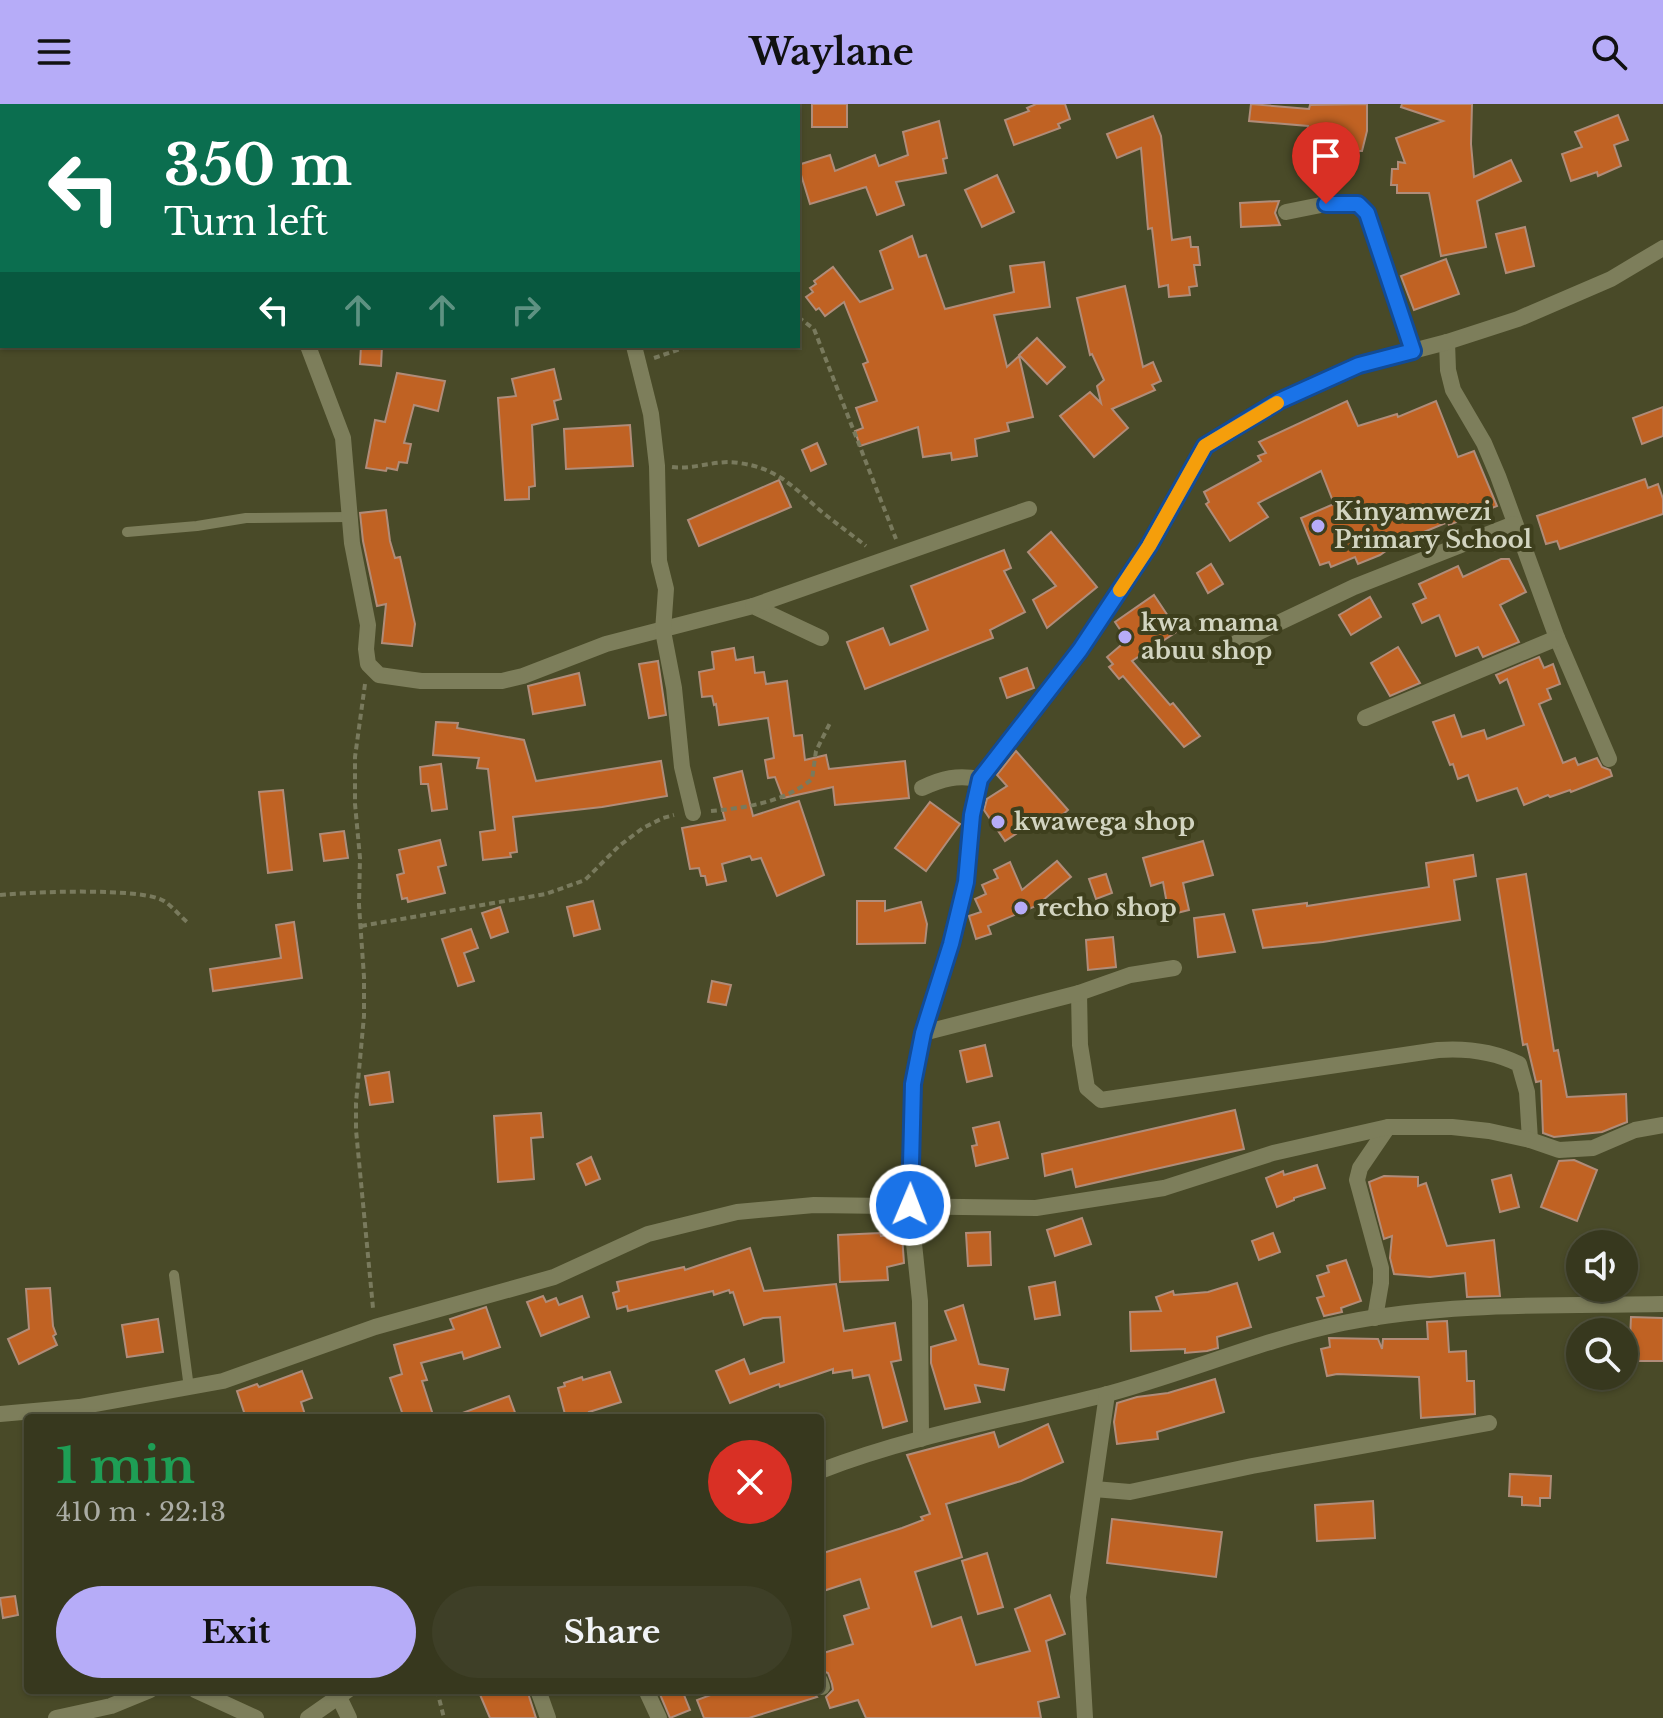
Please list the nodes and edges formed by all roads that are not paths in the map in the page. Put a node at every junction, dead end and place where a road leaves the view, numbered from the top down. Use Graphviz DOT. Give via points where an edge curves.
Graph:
graph roads {
  1 [pos="1286,212"];
  2 [pos="1663,248"];
  3 [pos="1447,342"];
  4 [pos="309,348"];
  5 [pos="1413,351"];
  6 [pos="637,354"];
  7 [pos="1029,509"];
  8 [pos="349,517"];
  9 [pos="1514,524"];
  10 [pos="127,532"];
  11 [pos="753,606"];
  12 [pos="663,631"];
  13 [pos="821,638"];
  14 [pos="1557,638"];
  15 [pos="1236,643"];
  16 [pos="1365,718"];
  17 [pos="1609,759"];
  18 [pos="980,779"];
  19 [pos="922,788"];
  20 [pos="693,813"];
  21 [pos="1174,968"];
  22 [pos="1079,993"];
  23 [pos="923,1033"];
  24 [pos="1663,1125"];
  25 [pos="1388,1127"];
  26 [pos="1530,1140"];
  27 [pos="910,1205"];
  28 [pos="174,1275"];
  29 [pos="1663,1304"];
  30 [pos="1375,1318"];
  31 [pos="189,1388"];
  32 [pos="1107,1394"];
  33 [pos="0,1414"];
  34 [pos="1489,1423"];
  35 [pos="921,1439"];
  36 [pos="824,1469"];
  37 [pos="1094,1489"];
  38 [pos="140,1694"];
  39 [pos="204,1694"];
  40 [pos="340,1694"];
  41 [pos="343,1694"];
  42 [pos="539,1694"];
  43 [pos="648,1694"];
  44 [pos="56,1718"];
  45 [pos="256,1718"];
  46 [pos="308,1718"];
  47 [pos="349,1718"];
  48 [pos="548,1718"];
  49 [pos="659,1718"];
  50 [pos="1085,1718"];
  1 -- 5 [label="street" via="1358,204 1367,213"];
  2 -- 3 [label="street" via="1611,279"];
  3 -- 5 [label="street"];
  3 -- 9 [label="street" via="1453,390 1489,454"];
  4 -- 8 [label="street" via="343,438"];
  5 -- 18 [label="street" via="1359,365 1279,401 1205,446 1149,546 1080,650"];
  6 -- 12 [label="street" via="657,466 659,561 666,589"];
  7 -- 11 [label="street"];
  8 -- 10 [label="lane" via="246,518"];
  8 -- 12 [label="street" via="368,625 368,664 379,675 502,681 606,644"];
  9 -- 14 [label="street"];
  9 -- 15 [label="street" via="1354,587"];
  11 -- 12 [label="street"];
  11 -- 13 [label="street"];
  12 -- 20 [label="street"];
  14 -- 16 [label="street"];
  14 -- 17 [label="street"];
  18 -- 19 [label="street" via="945,777"];
  18 -- 23 [label="street" via="966,882"];
  21 -- 22 [label="street" via="1130,975"];
  22 -- 23 [label="street"];
  22 -- 26 [label="street" via="1087,1088 1101,1100 1438,1050 1472,1050 1519,1064"];
  23 -- 27 [label="street" via="913,1084"];
  24 -- 26 [label="street" via="1576,1150"];
  25 -- 26 [label="street" via="1452,1127"];
  25 -- 27 [label="street" via="1273,1153 1164,1188 1099,1200 1036,1208"];
  25 -- 30 [label="street" via="1357,1180 1381,1268"];
  27 -- 31 [label="street" via="814,1205 697,1220 648,1234 554,1277 375,1327"];
  27 -- 35 [label="street" via="920,1301"];
  28 -- 31 [label="lane"];
  29 -- 30 [label="street" via="1451,1310"];
  30 -- 32 [label="street" via="1288,1338"];
  31 -- 33 [label="street"];
  32 -- 35 [label="street"];
  32 -- 37 [label="street"];
  34 -- 37 [label="street" via="1130,1492"];
  35 -- 36 [label="street"];
  37 -- 50 [label="street" via="1078,1597"];
  38 -- 44 [label="street"];
  39 -- 45 [label="street"];
  40 -- 46 [label="street"];
  41 -- 47 [label="street"];
  42 -- 48 [label="street"];
  43 -- 49 [label="street"];
}
